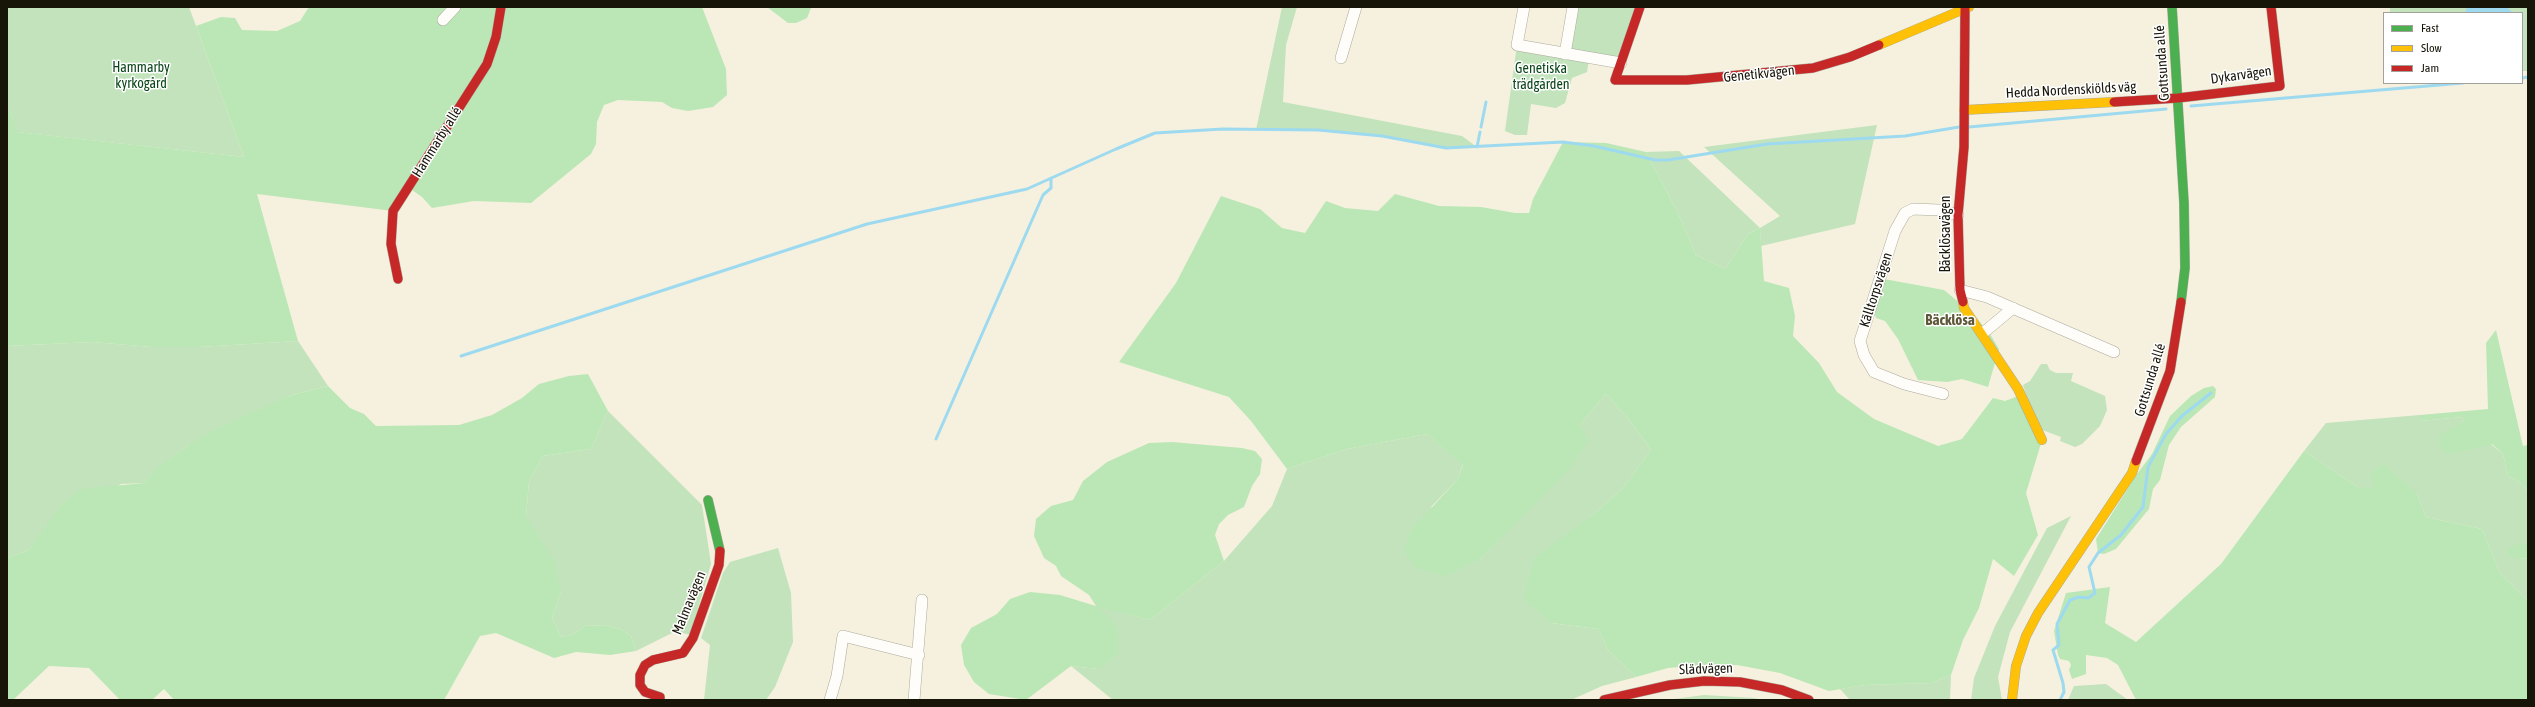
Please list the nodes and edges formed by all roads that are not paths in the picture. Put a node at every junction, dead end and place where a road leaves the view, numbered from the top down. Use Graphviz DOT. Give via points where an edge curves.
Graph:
graph roads {
  1 [pos="455,7"];
  2 [pos="501,7"];
  3 [pos="1356,7"];
  4 [pos="1524,7"];
  5 [pos="1573,7"];
  6 [pos="1640,7"];
  7 [pos="1966,7"];
  8 [pos="2172,7"];
  9 [pos="2272,7"];
  10 [pos="443,20"];
  11 [pos="1565,54"];
  12 [pos="1341,58"];
  13 [pos="1621,64"];
  14 [pos="2178,98"];
  15 [pos="1964,110"];
  16 [pos="1958,215"];
  17 [pos="398,279"];
  18 [pos="1960,290"];
  19 [pos="2013,308"];
  20 [pos="1983,333"];
  21 [pos="2114,352"];
  22 [pos="1943,394"];
  23 [pos="2042,440"];
  24 [pos="708,500"];
  25 [pos="922,600"];
  26 [pos="919,655"];
  27 [pos="2011,697"];
  28 [pos="660,700"];
  29 [pos="830,700"];
  30 [pos="914,700"];
  31 [pos="1604,700"];
  32 [pos="1809,700"];
  1 -- 10 [label="street"];
  2 -- 17 [label="street, Hammarby allé" via="496,37 487,64 393,211 391,244"];
  3 -- 12 [label="street"];
  4 -- 11 [label="street" via="1517,45"];
  5 -- 11 [label="street"];
  6 -- 13 [label="street, Genetikvägen"];
  7 -- 13 [label="street, Genetikvägen" via="1850,57 1813,68 1687,80 1616,80"];
  7 -- 15 [label="street, Bäcklösavägen"];
  8 -- 14 [label="street, Gottsunda allé"];
  9 -- 14 [label="street, Dykarvägen" via="2280,86"];
  11 -- 13 [label="street"];
  14 -- 15 [label="street, Hedda Nordenskiölds väg"];
  14 -- 27 [label="street, Gottsunda allé" via="2184,268 2179,324 2170,371 2132,473 2038,613 2026,636 2016,666"];
  15 -- 16 [label="street, Bäcklösavägen"];
  16 -- 18 [label="street, Bäcklösavägen"];
  16 -- 22 [label="street, Källtorpsvägen" via="1939,210 1913,209 1905,213 1895,231 1868,309 1860,341 1864,356 1874,372 1904,384"];
  18 -- 19 [label="street" via="1987,297"];
  18 -- 20 [label="street, Bäcklösavägen" via="1964,308"];
  19 -- 20 [label="street"];
  19 -- 21 [label="street"];
  20 -- 23 [label="street, Bäcklösavägen" via="2018,389"];
  24 -- 28 [label="street, Malmavägen" via="720,547 719,565 693,638 683,653 653,660 644,665 640,685 645,692 660,697"];
  25 -- 26 [label="street"];
  26 -- 29 [label="street" via="843,636 837,676"];
  26 -- 30 [label="street"];
  31 -- 32 [label="street, Slädvägen" via="1670,685 1704,681 1754,684 1782,690"];
}
